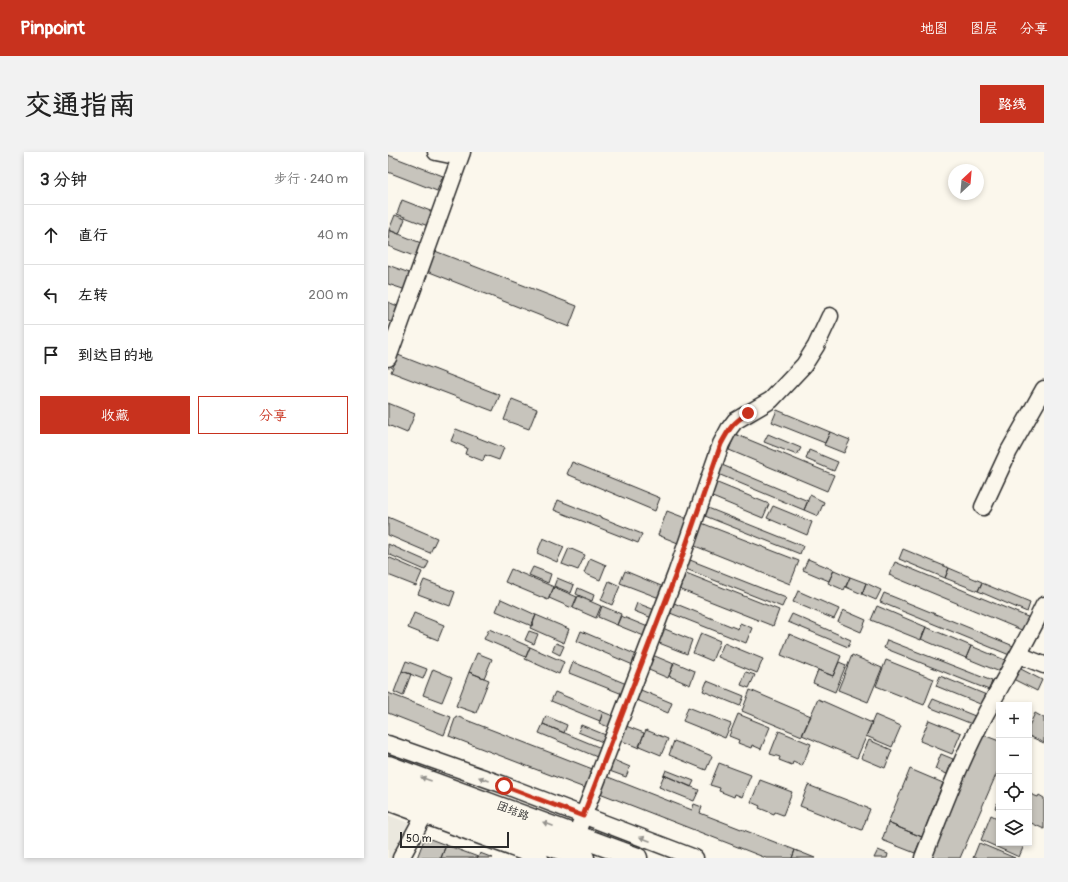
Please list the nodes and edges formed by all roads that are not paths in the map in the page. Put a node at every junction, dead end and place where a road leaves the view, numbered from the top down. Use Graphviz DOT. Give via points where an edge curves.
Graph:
graph roads {
  1 [pos="436,152"];
  2 [pos="461,155"];
  3 [pos="830,316"];
  4 [pos="388,358"];
  5 [pos="1044,389"];
  6 [pos="983,507"];
  7 [pos="1044,605"];
  8 [pos="1019,654"];
  9 [pos="1044,665"];
  10 [pos="388,744"];
  11 [pos="388,766"];
  12 [pos="388,785"];
  13 [pos="388,802"];
  14 [pos="428,808"];
  15 [pos="583,816"];
  16 [pos="576,835"];
  17 [pos="401,858"];
  18 [pos="540,858"];
  19 [pos="584,858"];
  20 [pos="637,858"];
  21 [pos="695,858"];
  22 [pos="923,858"];
  1 -- 2 [label="street"];
  2 -- 4 [label="street"];
  3 -- 15 [label="street" via="804,365 771,400 735,421 721,444 676,574"];
  5 -- 6 [label="street" via="1009,450"];
  7 -- 8 [label="street"];
  8 -- 9 [label="street"];
  8 -- 22 [label="street" via="957,771"];
  15 -- 10 [label="street, one-way"];
  16 -- 11 [label="main road, 团结路, one-way"];
  12 -- 14 [label="main road, 团结路"];
  13 -- 14 [label="street"];
  14 -- 17 [label="street"];
  14 -- 18 [label="street"];
  14 -- 19 [label="main road, 团结路"];
  15 -- 16 [label="street"];
  21 -- 15 [label="street, one-way"];
  16 -- 20 [label="main road, 团结路"];
}
